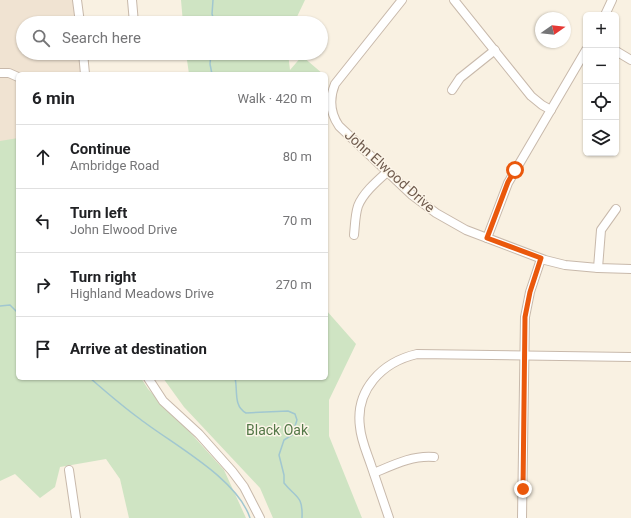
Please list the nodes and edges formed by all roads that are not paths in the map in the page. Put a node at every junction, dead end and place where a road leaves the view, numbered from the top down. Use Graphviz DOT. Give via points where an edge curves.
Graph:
graph roads {
  1 [pos="77,0"];
  2 [pos="132,0"];
  3 [pos="402,0"];
  4 [pos="454,0"];
  5 [pos="612,0"];
  6 [pos="606,12"];
  7 [pos="79,16"];
  8 [pos="133,16"];
  9 [pos="495,50"];
  10 [pos="619,53"];
  11 [pos="583,55"];
  12 [pos="84,60"];
  13 [pos="631,60"];
  14 [pos="85,72"];
  15 [pos="0,73"];
  16 [pos="16,76"];
  17 [pos="452,90"];
  18 [pos="551,110"];
  19 [pos="387,172"];
  20 [pos="616,209"];
  21 [pos="354,235"];
  22 [pos="487,238"];
  23 [pos="541,258"];
  24 [pos="598,268"];
  25 [pos="631,269"];
  26 [pos="525,355"];
  27 [pos="631,357"];
  28 [pos="149,380"];
  29 [pos="434,457"];
  30 [pos="69,470"];
  31 [pos="374,473"];
  32 [pos="76,518"];
  33 [pos="260,518"];
  34 [pos="389,518"];
  35 [pos="522,518"];
  1 -- 7 [label="street"];
  2 -- 8 [label="street"];
  3 -- 19 [label="street, John Elwood Drive" via="338,79 331,94 332,113 339,126"];
  4 -- 9 [label="street"];
  5 -- 6 [label="street"];
  9 -- 17 [label="street" via="460,78"];
  9 -- 18 [label="street" via="531,96"];
  10 -- 13 [label="street"];
  11 -- 18 [label="street"];
  12 -- 14 [label="street"];
  15 -- 16 [label="street"];
  18 -- 22 [label="street" via="508,182"];
  19 -- 21 [label="street" via="360,202"];
  19 -- 22 [label="street, John Elwood Drive" via="436,213 466,230"];
  20 -- 24 [label="street" via="601,230"];
  22 -- 23 [label="street, John Elwood Drive"];
  23 -- 24 [label="street, John Elwood Drive" via="569,266"];
  23 -- 26 [label="street" via="526,306"];
  24 -- 25 [label="street, John Elwood Drive"];
  26 -- 27 [label="street"];
  26 -- 31 [label="street" via="417,354 406,357 380,372 369,385 360,410 361,435"];
  26 -- 35 [label="street"];
  28 -- 33 [label="street" via="163,401 199,434 232,471 244,487"];
  29 -- 31 [label="street" via="412,458"];
  30 -- 32 [label="street"];
  31 -- 34 [label="street"];
}
